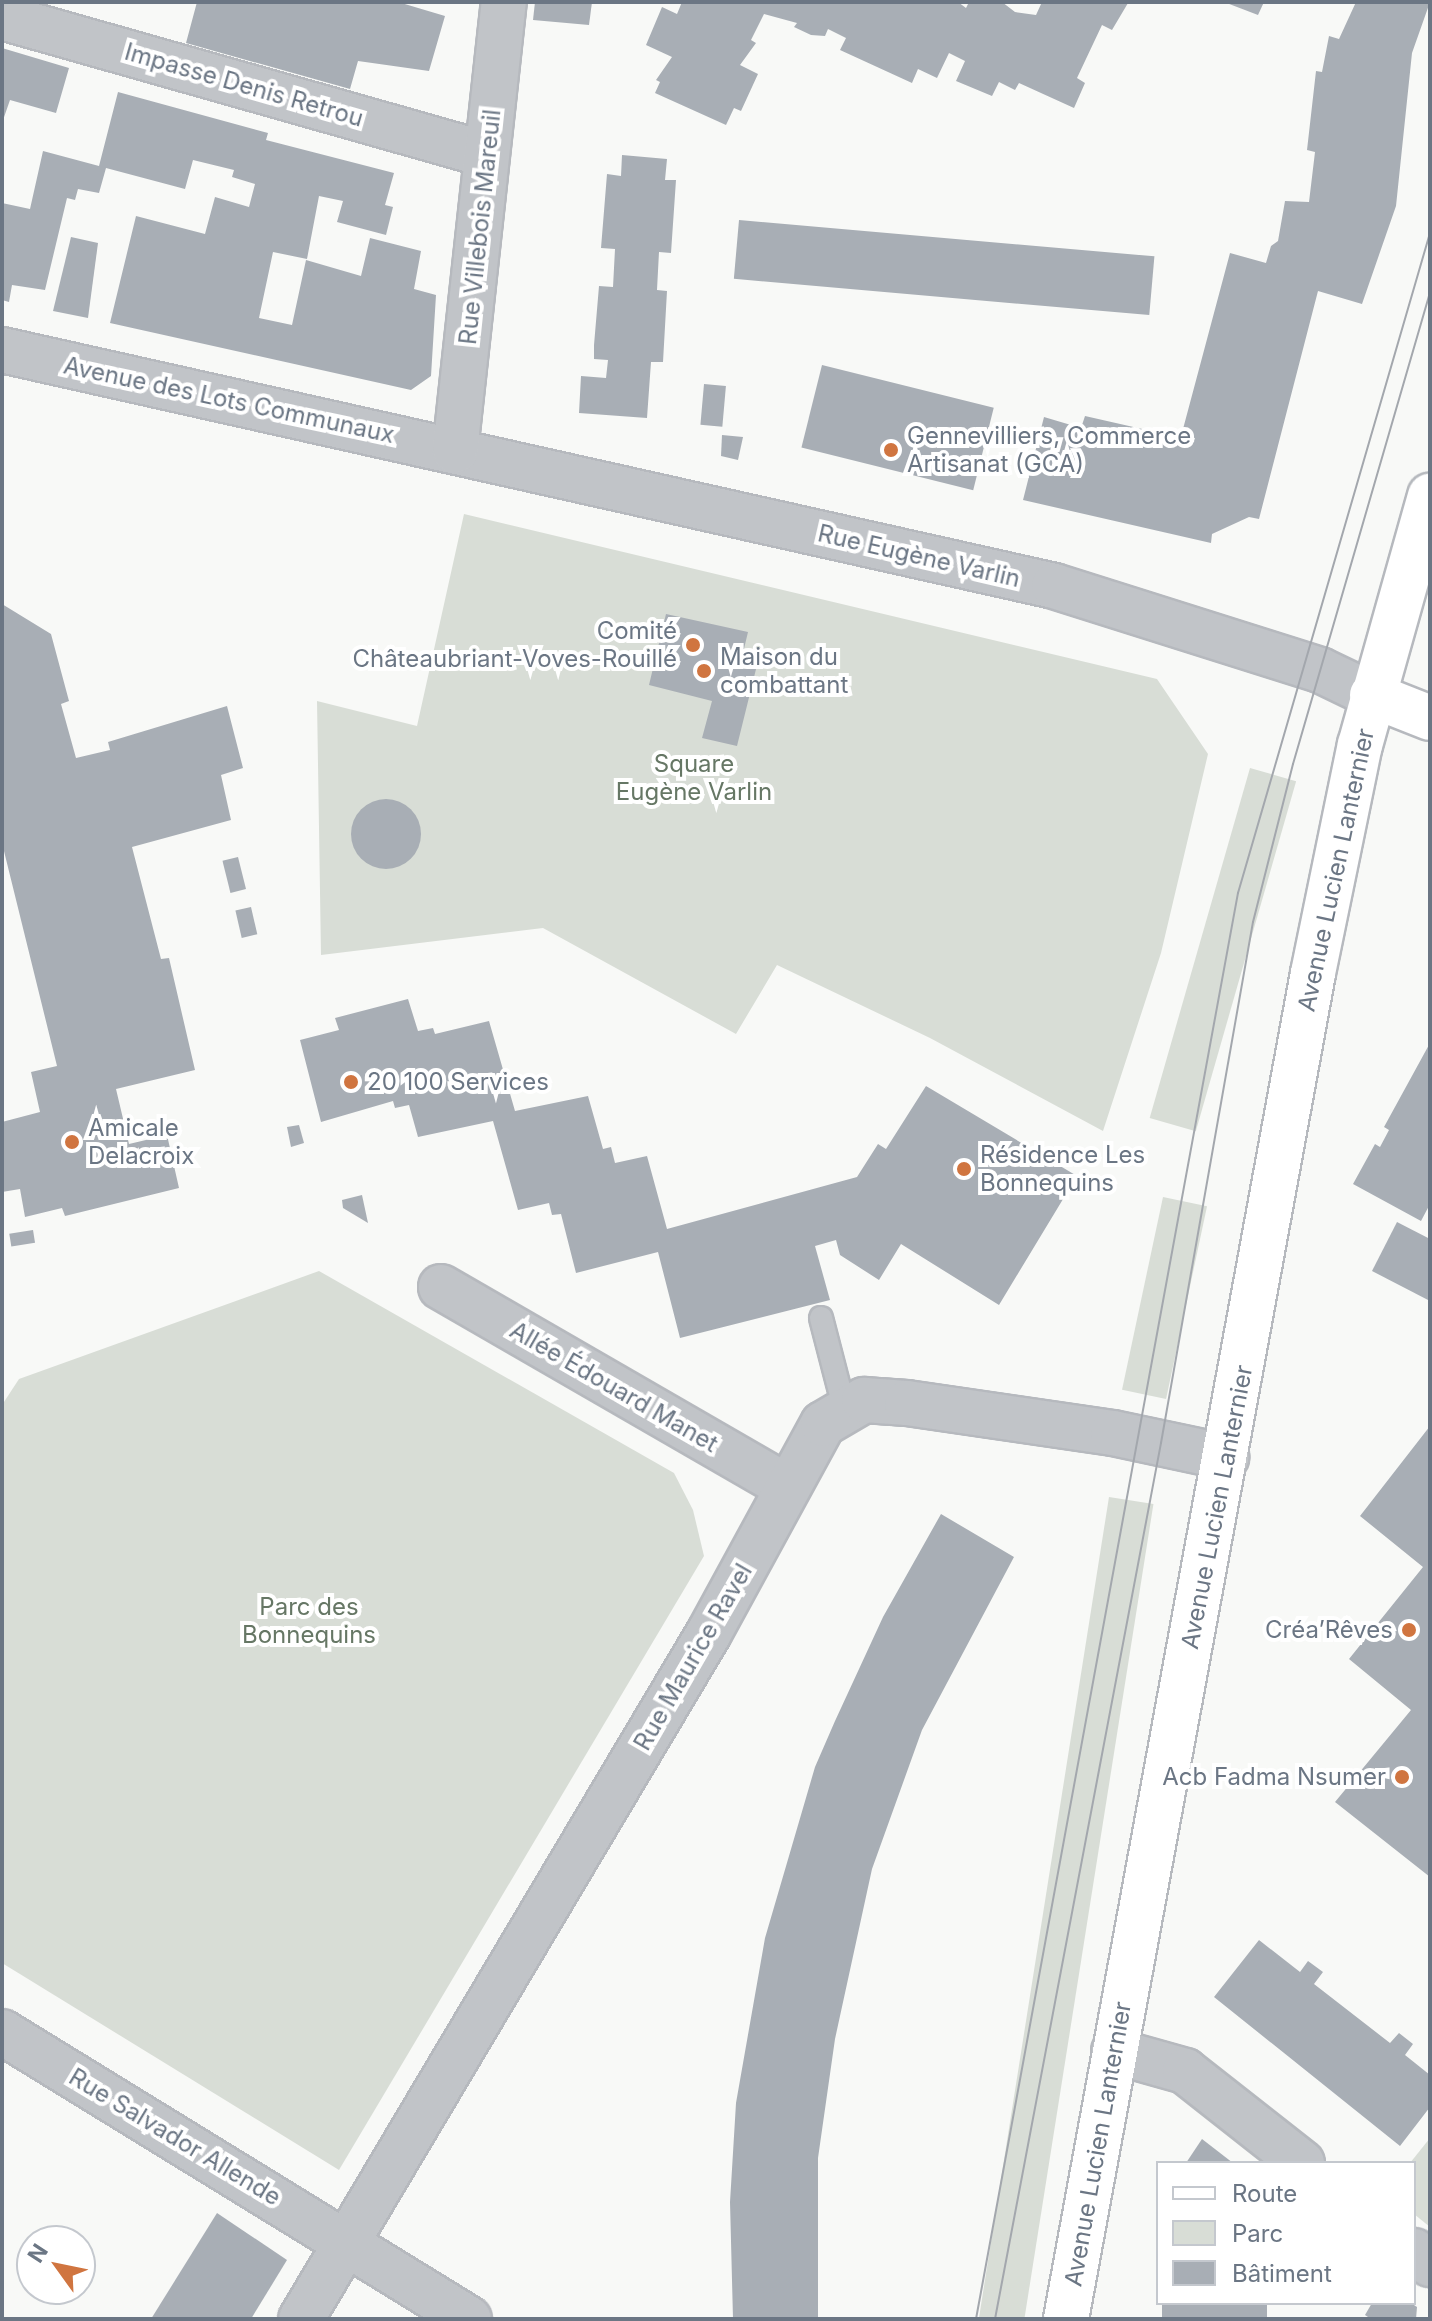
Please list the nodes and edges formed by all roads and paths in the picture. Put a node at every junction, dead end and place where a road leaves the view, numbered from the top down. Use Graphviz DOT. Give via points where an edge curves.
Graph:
graph roads {
  1 [pos="504,2"];
  2 [pos="2,17"];
  3 [pos="485,154"];
  4 [pos="2,350"];
  5 [pos="455,451"];
  6 [pos="1430,496"];
  7 [pos="1372,695"];
  8 [pos="1430,718"];
  9 [pos="441,1287"];
  10 [pos="821,1318"];
  11 [pos="844,1407"];
  12 [pos="1226,1457"];
  13 [pos="787,1487"];
  14 [pos="2,2032"];
  15 [pos="1114,2051"];
  16 [pos="1299,2161"];
  17 [pos="347,2244"];
  18 [pos="301,2319"];
  19 [pos="469,2319"];
  20 [pos="1066,2319"];
  1 -- 3 [label="street, Rue Villebois Mareuil"];
  2 -- 3 [label="street, Impasse Denis Retrou"];
  3 -- 5 [label="street, Rue Villebois Mareuil"];
  4 -- 5 [label="street, Avenue des Lots Communaux"];
  5 -- 7 [label="street, Rue Eugène Varlin" via="1054,586 1320,670"];
  6 -- 7 [label="main road, Avenue Lucien Lanternier"];
  7 -- 8 [label="main road"];
  7 -- 12 [label="main road, Avenue Lucien Lanternier" via="1313,973"];
  9 -- 13 [label="street, Allée Édouard Manet"];
  10 -- 11 [label="lane"];
  11 -- 12 [label="street" via="864,1400 923,1405 1113,1433"];
  11 -- 13 [label="street, Rue Maurice Ravel" via="823,1424"];
  12 -- 15 [label="main road, Avenue Lucien Lanternier"];
  13 -- 17 [label="street, Rue Maurice Ravel" via="701,1646"];
  14 -- 17 [label="street, Rue Salvador Allende"];
  15 -- 16 [label="street" via="1185,2071"];
  15 -- 20 [label="main road, Avenue Lucien Lanternier"];
  17 -- 18 [label="street, Rue Maurice Ravel"];
  17 -- 19 [label="street, Rue Salvador Allende"];
}
